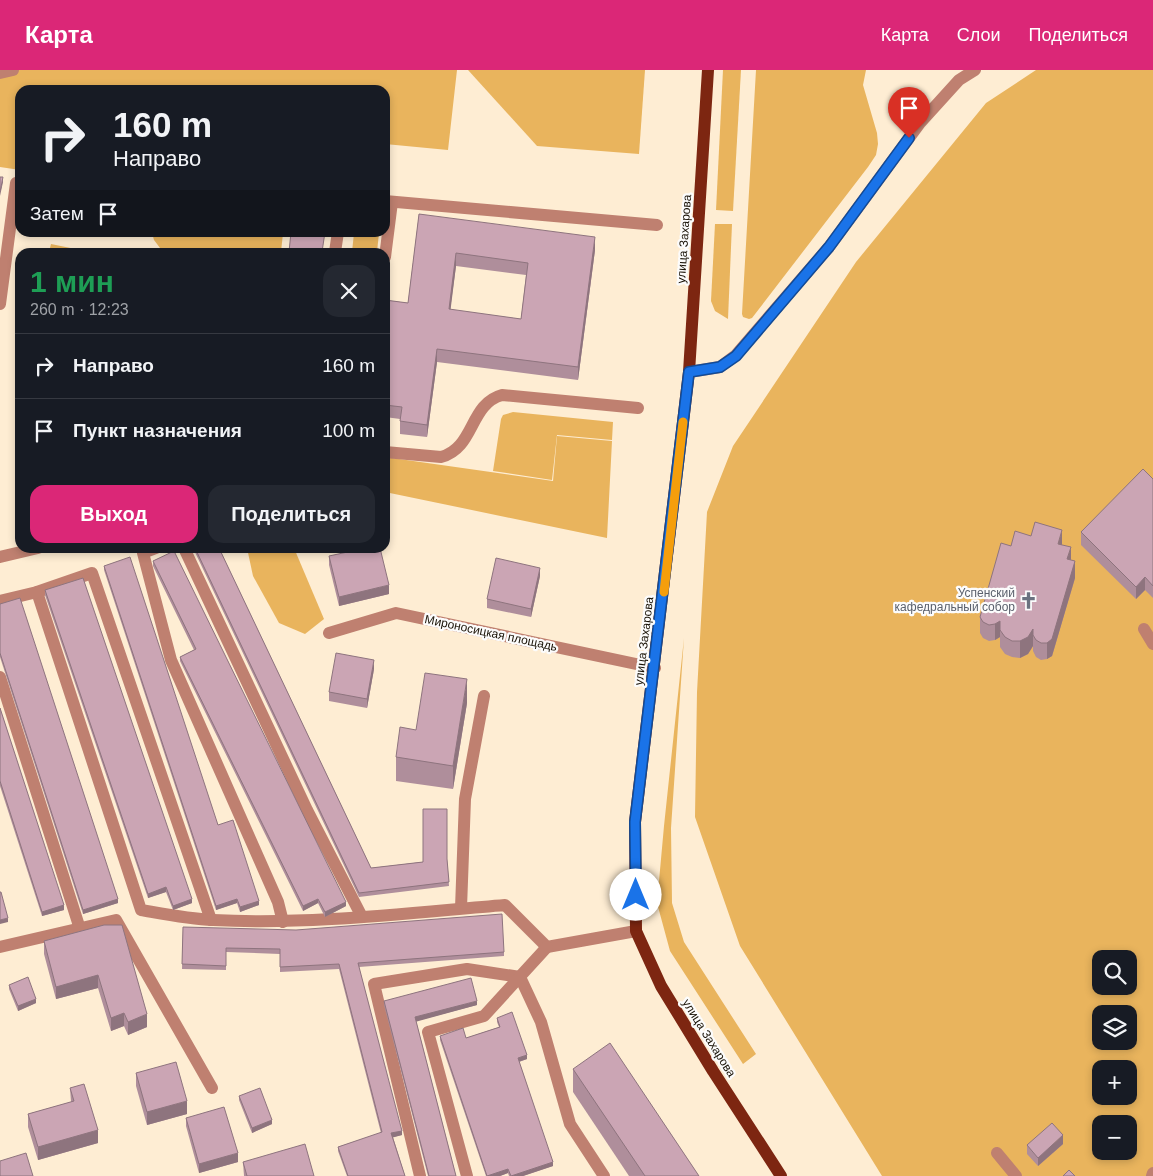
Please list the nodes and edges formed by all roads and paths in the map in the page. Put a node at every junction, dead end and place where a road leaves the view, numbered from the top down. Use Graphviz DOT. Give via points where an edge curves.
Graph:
graph roads {
  1 [pos="13,70"];
  2 [pos="708,70"];
  3 [pos="975,70"];
  4 [pos="0,73"];
  5 [pos="959,75"];
  6 [pos="15,191"];
  7 [pos="390,201"];
  8 [pos="657,225"];
  9 [pos="0,304"];
  10 [pos="689,372"];
  11 [pos="638,408"];
  12 [pos="390,452"];
  13 [pos="17,553"];
  14 [pos="143,553"];
  15 [pos="186,553"];
  16 [pos="0,557"];
  17 [pos="37,592"];
  18 [pos="0,601"];
  19 [pos="1144,629"];
  20 [pos="329,633"];
  21 [pos="1153,644"];
  22 [pos="655,668"];
  23 [pos="0,677"];
  24 [pos="484,696"];
  25 [pos="462,908"];
  26 [pos="362,917"];
  27 [pos="210,920"];
  28 [pos="282,922"];
  29 [pos="80,929"];
  30 [pos="636,931"];
  31 [pos="0,947"];
  32 [pos="546,947"];
  33 [pos="520,977"];
  34 [pos="212,1088"];
  35 [pos="997,1153"];
  36 [pos="420,1176"];
  37 [pos="467,1176"];
  38 [pos="604,1176"];
  39 [pos="781,1176"];
  40 [pos="1016,1176"];
  1 -- 4 [label="street"];
  2 -- 10 [label="main road, улица Захарова"];
  3 -- 5 [label="street"];
  5 -- 10 [label="street" via="829,247 736,356 720,367"];
  6 -- 9 [label="street"];
  7 -- 8 [label="street"];
  10 -- 22 [label="main road, улица Захарова"];
  11 -- 12 [label="street" via="502,395 487,402 462,445 449,455"];
  13 -- 16 [label="street"];
  14 -- 28 [label="street" via="172,660 278,902"];
  15 -- 26 [label="street" via="307,810"];
  17 -- 18 [label="street"];
  17 -- 27 [label="street" via="141,910"];
  17 -- 27 [label="street" via="92,573"];
  19 -- 21 [label="street"];
  20 -- 22 [label="street, Мироносицкая площадь" via="396,613"];
  22 -- 30 [label="main road, улица Захарова" via="635,822"];
  23 -- 29 [label="street"];
  24 -- 25 [label="street" via="465,799"];
  25 -- 26 [label="street"];
  25 -- 32 [label="street" via="505,905"];
  26 -- 28 [label="street"];
  27 -- 28 [label="street"];
  29 -- 31 [label="street"];
  29 -- 34 [label="street" via="116,920"];
  30 -- 32 [label="street"];
  30 -- 39 [label="main road, улица Захарова" via="661,986"];
  32 -- 33 [label="street"];
  33 -- 36 [label="street" via="467,969 374,984"];
  33 -- 37 [label="street" via="484,1016 428,1032"];
  33 -- 38 [label="street" via="541,1022 570,1124"];
  35 -- 40 [label="street"];
}
